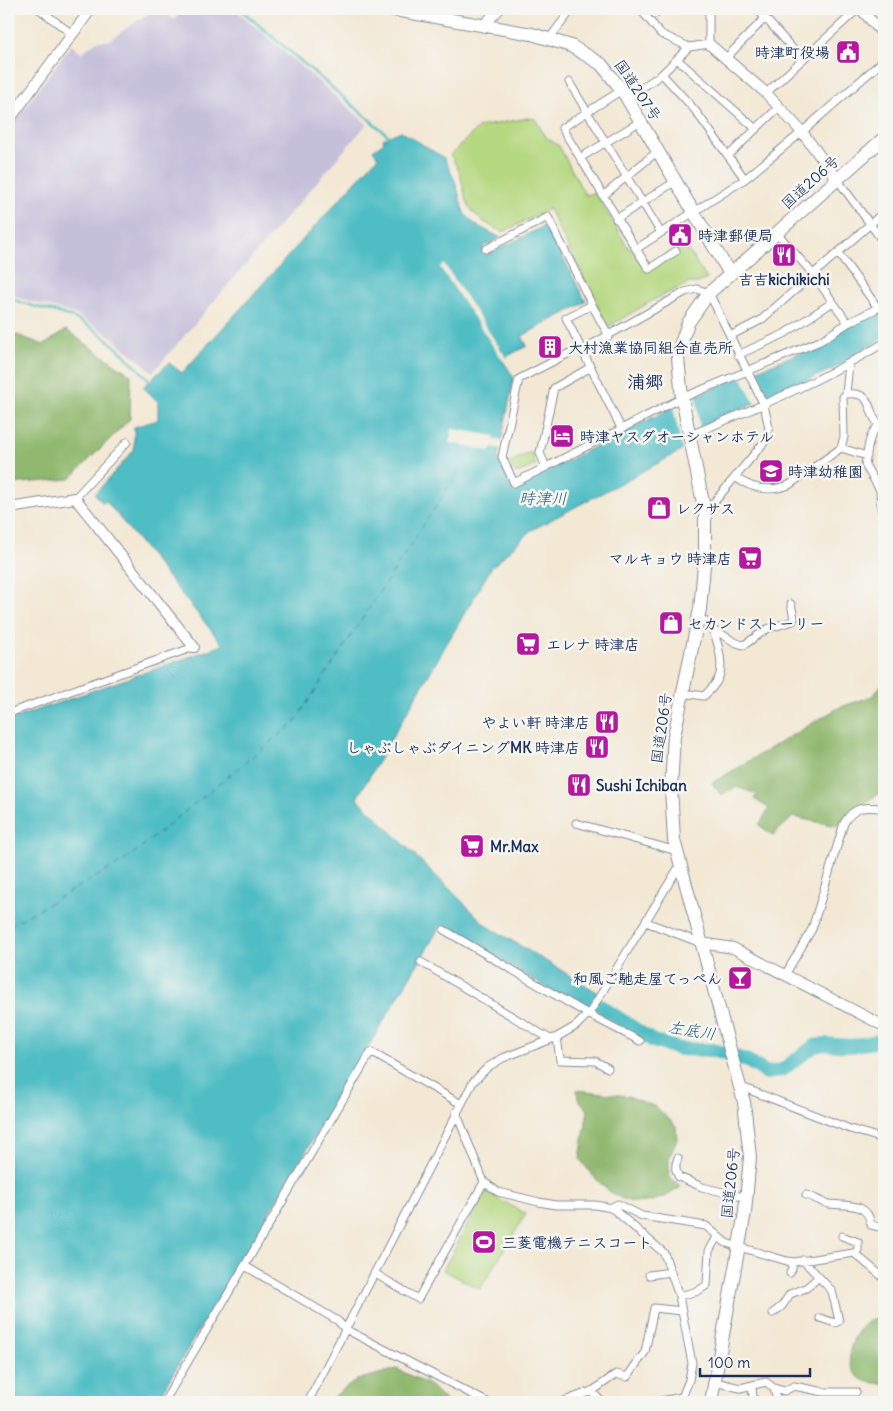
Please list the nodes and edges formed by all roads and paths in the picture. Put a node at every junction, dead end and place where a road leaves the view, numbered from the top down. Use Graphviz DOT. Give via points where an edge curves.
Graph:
graph roads {
  1 [pos="39,9"];
  2 [pos="91,9"];
  3 [pos="389,9"];
  4 [pos="499,9"];
  5 [pos="572,9"];
  6 [pos="640,9"];
  7 [pos="709,9"];
  8 [pos="757,9"];
  9 [pos="859,9"];
  10 [pos="765,18"];
  11 [pos="484,26"];
  12 [pos="72,34"];
  13 [pos="884,36"];
  14 [pos="548,39"];
  15 [pos="709,44"];
  16 [pos="689,47"];
  17 [pos="726,58"];
  18 [pos="802,59"];
  19 [pos="678,60"];
  20 [pos="884,60"];
  21 [pos="662,74"];
  22 [pos="569,82"];
  23 [pos="766,93"];
  24 [pos="625,94"];
  25 [pos="779,107"];
  26 [pos="587,111"];
  27 [pos="9,120"];
  28 [pos="641,121"];
  29 [pos="756,129"];
  30 [pos="802,132"];
  31 [pos="884,138"];
  32 [pos="607,143"];
  33 [pos="659,150"];
  34 [pos="728,156"];
  35 [pos="580,158"];
  36 [pos="627,176"];
  37 [pos="837,179"];
  38 [pos="745,180"];
  39 [pos="676,181"];
  40 [pos="603,196"];
  41 [pos="643,202"];
  42 [pos="884,212"];
  43 [pos="694,213"];
  44 [pos="616,219"];
  45 [pos="870,224"];
  46 [pos="661,233"];
  47 [pos="777,233"];
  48 [pos="884,243"];
  49 [pos="486,249"];
  50 [pos="636,249"];
  51 [pos="676,251"];
  52 [pos="838,253"];
  53 [pos="730,274"];
  54 [pos="813,274"];
  55 [pos="709,293"];
  56 [pos="833,302"];
  57 [pos="592,305"];
  58 [pos="881,306"];
  59 [pos="848,323"];
  60 [pos="609,336"];
  61 [pos="730,336"];
  62 [pos="884,343"];
  63 [pos="582,348"];
  64 [pos="738,355"];
  65 [pos="849,364"];
  66 [pos="591,367"];
  67 [pos="747,372"];
  68 [pos="846,394"];
  69 [pos="682,398"];
  70 [pos="764,405"];
  71 [pos="882,424"];
  72 [pos="621,428"];
  73 [pos="690,435"];
  74 [pos="127,442"];
  75 [pos="841,448"];
  76 [pos="867,456"];
  77 [pos="546,467"];
  78 [pos="735,477"];
  79 [pos="75,498"];
  80 [pos="9,508"];
  81 [pos="881,508"];
  82 [pos="705,513"];
  83 [pos="791,604"];
  84 [pos="698,617"];
  85 [pos="713,631"];
  86 [pos="194,647"];
  87 [pos="682,692"];
  88 [pos="9,713"];
  89 [pos="884,809"];
  90 [pos="576,823"];
  91 [pos="677,851"];
  92 [pos="680,865"];
  93 [pos="646,922"];
  94 [pos="444,930"];
  95 [pos="701,943"];
  96 [pos="421,962"];
  97 [pos="786,976"];
  98 [pos="589,1013"];
  99 [pos="884,1026"];
  100 [pos="554,1038"];
  101 [pos="640,1041"];
  102 [pos="608,1068"];
  103 [pos="739,1086"];
  104 [pos="461,1104"];
  105 [pos="456,1112"];
  106 [pos="884,1139"];
  107 [pos="678,1158"];
  108 [pos="484,1182"];
  109 [pos="806,1195"];
  110 [pos="747,1198"];
  111 [pos="610,1208"];
  112 [pos="884,1228"];
  113 [pos="842,1236"];
  114 [pos="717,1237"];
  115 [pos="738,1245"];
  116 [pos="854,1253"];
  117 [pos="803,1260"];
  118 [pos="792,1262"];
  119 [pos="245,1266"];
  120 [pos="671,1272"];
  121 [pos="374,1273"];
  122 [pos="790,1273"];
  123 [pos="649,1275"];
  124 [pos="819,1277"];
  125 [pos="884,1278"];
  126 [pos="679,1296"];
  127 [pos="682,1310"];
  128 [pos="774,1314"];
  129 [pos="820,1318"];
  130 [pos="345,1329"];
  131 [pos="715,1382"];
  132 [pos="752,1386"];
  133 [pos="774,1388"];
  134 [pos="591,1391"];
  135 [pos="856,1392"];
  136 [pos="681,1400"];
  137 [pos="164,1402"];
  138 [pos="308,1402"];
  139 [pos="487,1402"];
  140 [pos="562,1402"];
  141 [pos="602,1402"];
  142 [pos="656,1402"];
  143 [pos="712,1402"];
  144 [pos="750,1402"];
  145 [pos="777,1402"];
  1 -- 12 [label="street"];
  2 -- 12 [label="street"];
  3 -- 11 [label="highway, 国道207号"];
  4 -- 11 [label="street"];
  5 -- 14 [label="street"];
  6 -- 16 [label="street" via="661,34"];
  7 -- 15 [label="street"];
  8 -- 10 [label="street"];
  9 -- 13 [label="street"];
  9 -- 18 [label="street"];
  10 -- 17 [label="street"];
  10 -- 18 [label="street"];
  11 -- 14 [label="highway, 国道207号"];
  12 -- 27 [label="street"];
  14 -- 24 [label="highway, 国道207号" via="590,56 612,76"];
  15 -- 16 [label="street"];
  15 -- 17 [label="street"];
  16 -- 19 [label="street"];
  17 -- 23 [label="street"];
  18 -- 23 [label="street"];
  19 -- 21 [label="street"];
  19 -- 29 [label="street"];
  20 -- 30 [label="street"];
  21 -- 24 [label="street"];
  21 -- 34 [label="street" via="694,109"];
  22 -- 26 [label="street"];
  23 -- 25 [label="street"];
  24 -- 26 [label="street"];
  24 -- 28 [label="highway, 国道207号"];
  25 -- 29 [label="street"];
  25 -- 30 [label="street"];
  26 -- 32 [label="street"];
  26 -- 35 [label="street" via="562,128"];
  28 -- 32 [label="street"];
  28 -- 33 [label="highway, 国道207号"];
  29 -- 34 [label="street"];
  30 -- 37 [label="street"];
  30 -- 38 [label="street"];
  31 -- 37 [label="highway, 国道206号"];
  32 -- 35 [label="street"];
  32 -- 36 [label="street"];
  33 -- 36 [label="street"];
  33 -- 39 [label="highway, 国道207号"];
  34 -- 38 [label="street"];
  35 -- 40 [label="street"];
  36 -- 40 [label="street"];
  36 -- 41 [label="street"];
  37 -- 45 [label="street"];
  37 -- 47 [label="highway, 国道206号"];
  38 -- 43 [label="street"];
  39 -- 41 [label="street"];
  39 -- 43 [label="highway, 国道207号"];
  40 -- 44 [label="street"];
  41 -- 44 [label="street"];
  41 -- 46 [label="street"];
  42 -- 45 [label="street"];
  43 -- 46 [label="street"];
  43 -- 53 [label="highway, 国道207号"];
  44 -- 50 [label="street"];
  45 -- 48 [label="street"];
  45 -- 52 [label="street"];
  46 -- 50 [label="street"];
  47 -- 53 [label="highway, 国道206号"];
  47 -- 54 [label="street"];
  49 -- 57 [label="street" via="548,217"];
  50 -- 51 [label="street" via="649,269"];
  52 -- 54 [label="street"];
  52 -- 58 [label="street"];
  53 -- 55 [label="highway, 国道206号"];
  54 -- 56 [label="street"];
  54 -- 61 [label="street" via="761,320"];
  55 -- 60 [label="street" via="697,289 685,292"];
  55 -- 61 [label="street"];
  55 -- 69 [label="highway, 国道206号" via="688,323 680,346"];
  56 -- 59 [label="street"];
  56 -- 64 [label="street" via="784,334"];
  57 -- 60 [label="street"];
  57 -- 63 [label="street" via="566,318"];
  58 -- 59 [label="street"];
  59 -- 67 [label="street" via="820,341"];
  60 -- 63 [label="street"];
  61 -- 64 [label="street"];
  62 -- 65 [label="street"];
  63 -- 66 [label="street"];
  63 -- 77 [label="street" via="519,379 502,457 514,483"];
  64 -- 67 [label="street"];
  65 -- 68 [label="street"];
  65 -- 70 [label="street"];
  66 -- 72 [label="street"];
  66 -- 77 [label="street" via="554,388 540,453"];
  67 -- 69 [label="street"];
  67 -- 70 [label="street"];
  68 -- 71 [label="street" via="854,393 868,399"];
  68 -- 75 [label="street"];
  69 -- 72 [label="street"];
  69 -- 73 [label="highway, 国道206号"];
  70 -- 73 [label="street"];
  70 -- 78 [label="street" via="769,434"];
  71 -- 76 [label="street" via="870,438"];
  72 -- 77 [label="street"];
  73 -- 82 [label="highway, 国道206号"];
  74 -- 79 [label="street"];
  75 -- 76 [label="street"];
  75 -- 78 [label="street" via="782,488 748,487"];
  76 -- 81 [label="street" via="865,465 880,490"];
  78 -- 82 [label="street"];
  79 -- 80 [label="street"];
  79 -- 86 [label="street"];
  82 -- 84 [label="highway, 国道206号" via="705,555"];
  83 -- 85 [label="street" via="793,621 767,629 744,645"];
  84 -- 85 [label="street"];
  84 -- 87 [label="highway, 国道206号"];
  85 -- 87 [label="street" via="720,671 717,682 704,696"];
  86 -- 88 [label="street"];
  87 -- 91 [label="highway, 国道206号" via="671,777"];
  89 -- 97 [label="street" via="861,807 849,814 812,929"];
  90 -- 91 [label="street"];
  91 -- 92 [label="highway, 国道206号"];
  92 -- 93 [label="street"];
  92 -- 95 [label="highway, 国道206号"];
  93 -- 95 [label="street"];
  93 -- 98 [label="street"];
  94 -- 98 [label="street"];
  95 -- 97 [label="street" via="733,948"];
  95 -- 103 [label="highway, 国道206号"];
  96 -- 100 [label="street"];
  97 -- 99 [label="street"];
  98 -- 100 [label="street" via="576,1026"];
  98 -- 101 [label="street"];
  100 -- 102 [label="street" via="560,1060 595,1061"];
  100 -- 104 [label="street" via="488,1067 473,1082"];
  103 -- 106 [label="street" via="850,1130"];
  103 -- 110 [label="highway, 国道206号" via="750,1138"];
  104 -- 105 [label="street"];
  104 -- 119 [label="street" via="371,1052"];
  105 -- 108 [label="street"];
  105 -- 121 [label="street"];
  107 -- 110 [label="street" via="676,1170 679,1177"];
  108 -- 111 [label="street" via="498,1192 539,1202"];
  108 -- 121 [label="street" via="418,1298"];
  109 -- 112 [label="street" via="828,1204 857,1206 864,1210 871,1225"];
  110 -- 115 [label="highway, 国道206号"];
  111 -- 114 [label="street" via="618,1204 642,1216 706,1226"];
  111 -- 120 [label="street" via="659,1246"];
  113 -- 116 [label="street" via="858,1242 858,1250"];
  114 -- 115 [label="street"];
  114 -- 126 [label="street" via="709,1251 707,1285"];
  115 -- 118 [label="street"];
  115 -- 131 [label="highway, 国道206号"];
  116 -- 117 [label="street"];
  116 -- 125 [label="street"];
  117 -- 118 [label="street"];
  117 -- 124 [label="street"];
  118 -- 122 [label="street"];
  119 -- 130 [label="street" via="338,1321"];
  119 -- 137 [label="street"];
  120 -- 123 [label="street"];
  120 -- 126 [label="street"];
  121 -- 130 [label="street"];
  124 -- 128 [label="street" via="806,1288 790,1294"];
  124 -- 129 [label="street" via="832,1291 839,1321 835,1323"];
  126 -- 127 [label="street"];
  127 -- 134 [label="street" via="654,1308 645,1352 627,1377 616,1374"];
  127 -- 136 [label="street" via="692,1363"];
  130 -- 138 [label="street"];
  130 -- 139 [label="street"];
  131 -- 132 [label="street" via="740,1388"];
  131 -- 143 [label="highway, 国道206号"];
  132 -- 133 [label="street" via="766,1382"];
  132 -- 144 [label="street"];
  133 -- 135 [label="street" via="784,1391 794,1386 824,1392"];
  133 -- 145 [label="street"];
  134 -- 140 [label="street"];
  134 -- 141 [label="street"];
  136 -- 142 [label="street"];
}
